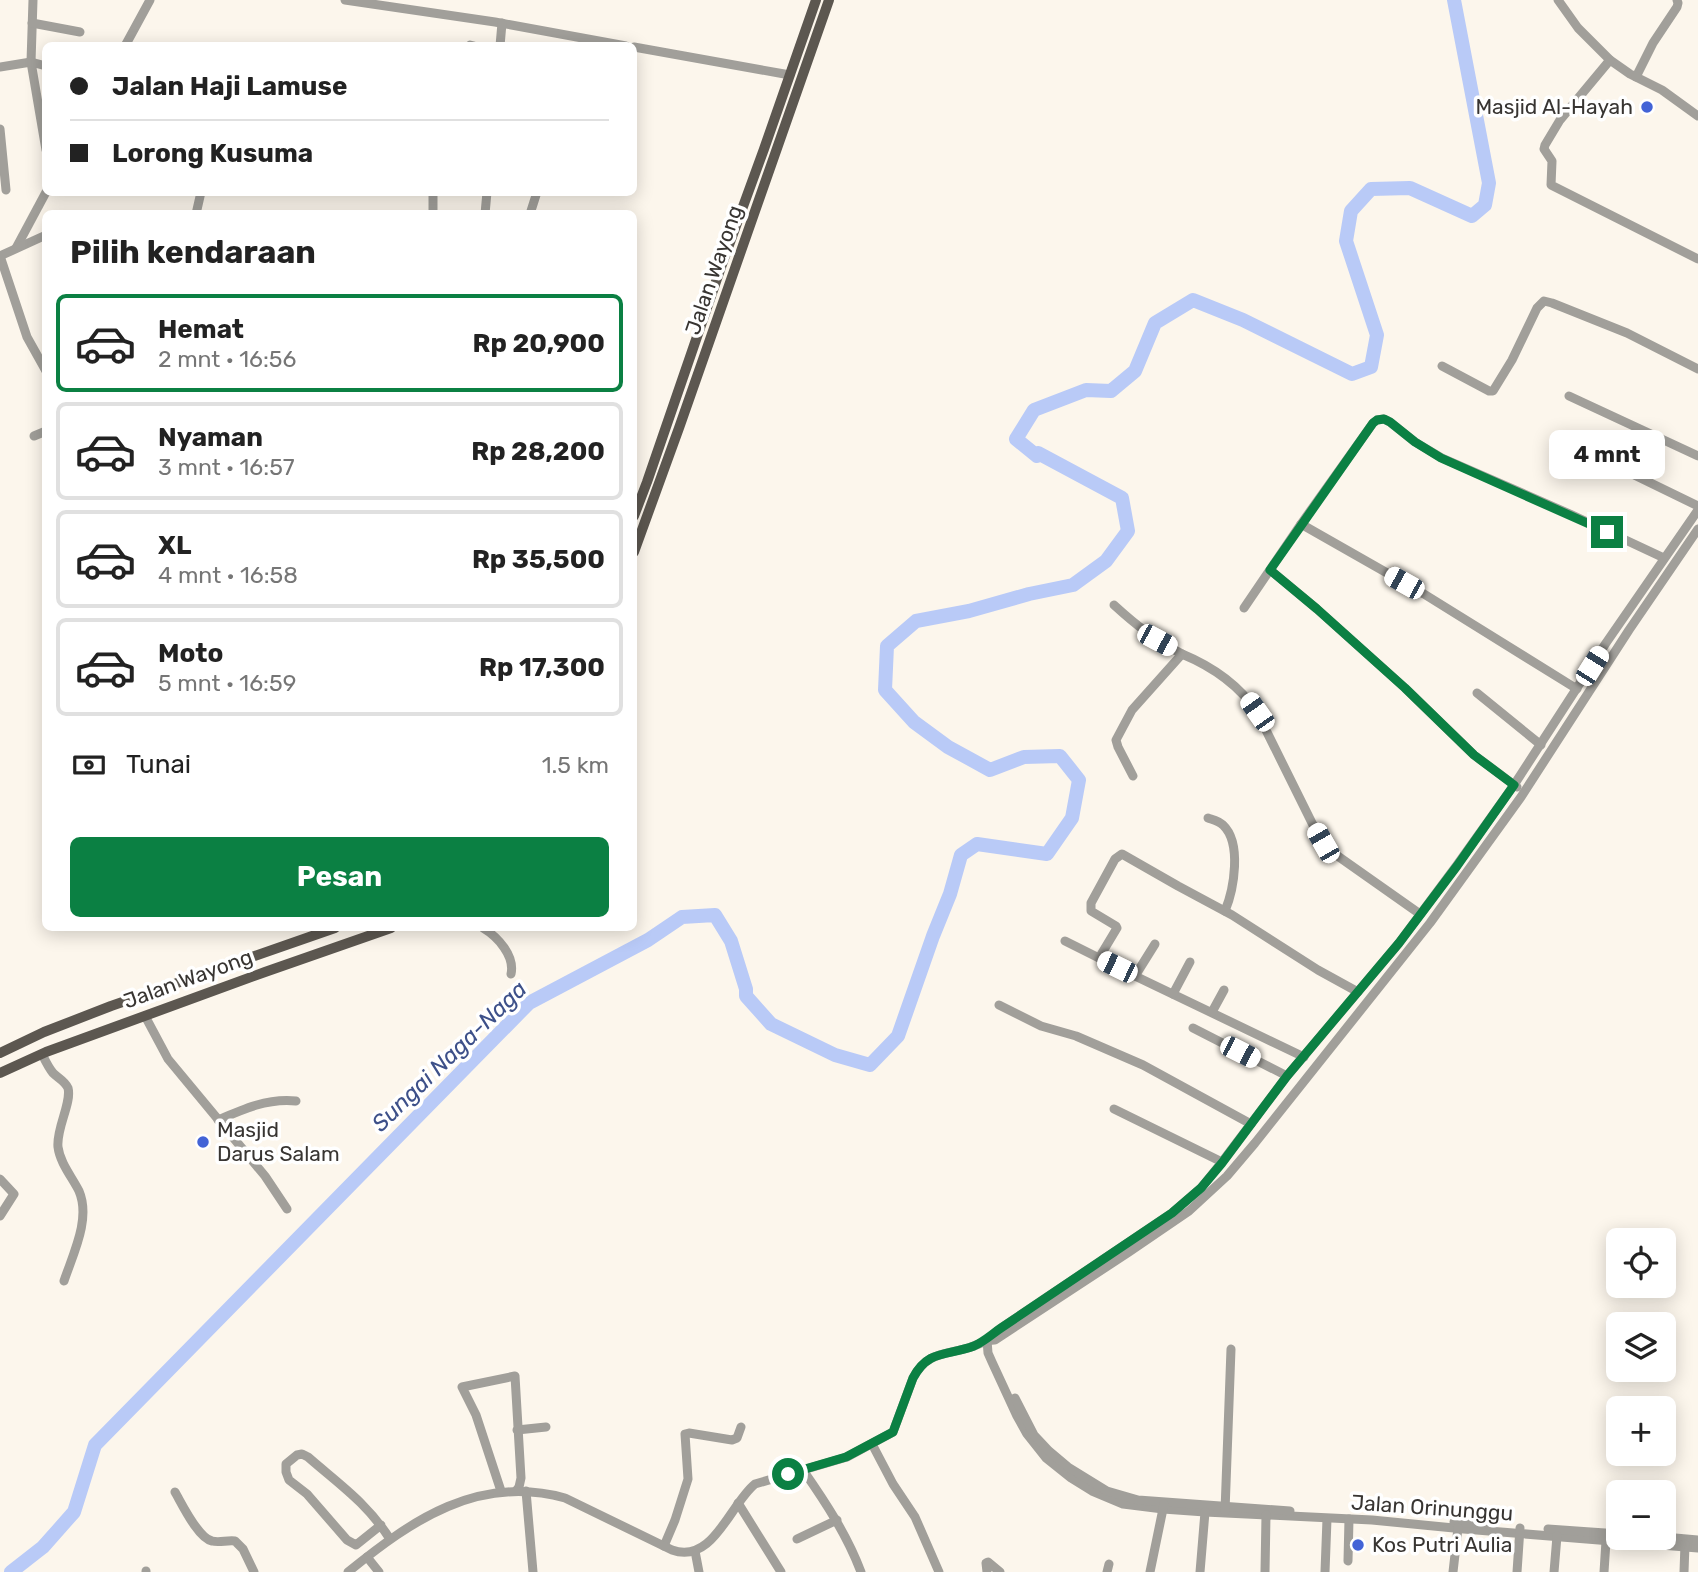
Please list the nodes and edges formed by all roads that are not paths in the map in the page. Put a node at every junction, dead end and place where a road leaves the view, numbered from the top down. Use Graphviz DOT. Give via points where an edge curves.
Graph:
graph roads {
  1 [pos="33,0"];
  2 [pos="150,0"];
  3 [pos="345,0"];
  4 [pos="816,0"];
  5 [pos="829,0"];
  6 [pos="1558,0"];
  7 [pos="1676,0"];
  8 [pos="32,23"];
  9 [pos="504,24"];
  10 [pos="80,32"];
  11 [pos="127,42"];
  12 [pos="502,42"];
  13 [pos="604,42"];
  14 [pos="637,48"];
  15 [pos="1610,60"];
  16 [pos="31,62"];
  17 [pos="42,65"];
  18 [pos="0,67"];
  19 [pos="790,75"];
  20 [pos="1636,77"];
  21 [pos="1698,116"];
  22 [pos="42,127"];
  23 [pos="0,129"];
  24 [pos="6,190"];
  25 [pos="44,196"];
  26 [pos="42,237"];
  27 [pos="16,248"];
  28 [pos="0,256"];
  29 [pos="1698,260"];
  30 [pos="42,364"];
  31 [pos="1442,366"];
  32 [pos="1698,369"];
  33 [pos="1569,396"];
  34 [pos="42,433"];
  35 [pos="34,436"];
  36 [pos="1608,456"];
  37 [pos="1698,456"];
  38 [pos="637,508"];
  39 [pos="1698,508"];
  40 [pos="1301,524"];
  41 [pos="1698,529"];
  42 [pos="637,544"];
  43 [pos="1664,558"];
  44 [pos="1270,570"];
  45 [pos="1636,600"];
  46 [pos="1114,605"];
  47 [pos="1646,606"];
  48 [pos="1244,608"];
  49 [pos="1182,653"];
  50 [pos="1577,690"];
  51 [pos="1477,693"];
  52 [pos="1541,745"];
  53 [pos="1133,776"];
  54 [pos="1514,785"];
  55 [pos="1524,793"];
  56 [pos="1208,818"];
  57 [pos="1225,911"];
  58 [pos="1420,914"];
  59 [pos="326,931"];
  60 [pos="382,931"];
  61 [pos="487,931"];
  62 [pos="1065,941"];
  63 [pos="1399,943"];
  64 [pos="1155,944"];
  65 [pos="1408,950"];
  66 [pos="1098,958"];
  67 [pos="1190,962"];
  68 [pos="511,974"];
  69 [pos="1135,976"];
  70 [pos="1224,990"];
  71 [pos="1358,992"];
  72 [pos="1173,994"];
  73 [pos="999,1004"];
  74 [pos="1348,1004"];
  75 [pos="1212,1012"];
  76 [pos="1359,1012"];
  77 [pos="145,1016"];
  78 [pos="1193,1028"];
  79 [pos="0,1053"];
  80 [pos="42,1054"];
  81 [pos="1304,1056"];
  82 [pos="0,1073"];
  83 [pos="1287,1076"];
  84 [pos="296,1101"];
  85 [pos="1114,1109"];
  86 [pos="218,1120"];
  87 [pos="1251,1124"];
  88 [pos="1222,1163"];
  89 [pos="0,1179"];
  90 [pos="287,1209"];
  91 [pos="0,1216"];
  92 [pos="64,1281"];
  93 [pos="987,1340"];
  94 [pos="1231,1349"];
  95 [pos="546,1427"];
  96 [pos="741,1427"];
  97 [pos="517,1430"];
  98 [pos="872,1444"];
  99 [pos="803,1470"];
  100 [pos="501,1491"];
  101 [pos="516,1491"];
  102 [pos="526,1491"];
  103 [pos="174,1492"];
  104 [pos="738,1503"];
  105 [pos="1163,1506"];
  106 [pos="1225,1510"];
  107 [pos="1205,1512"];
  108 [pos="1266,1515"];
  109 [pos="1367,1518"];
  110 [pos="1327,1519"];
  111 [pos="1349,1519"];
  112 [pos="837,1520"];
  113 [pos="381,1525"];
  114 [pos="1458,1528"];
  115 [pos="1520,1530"];
  116 [pos="1606,1533"];
  117 [pos="1557,1536"];
  118 [pos="390,1539"];
  119 [pos="797,1539"];
  120 [pos="1676,1540"];
  121 [pos="1698,1540"];
  122 [pos="1606,1541"];
  123 [pos="1676,1543"];
  124 [pos="1685,1543"];
  125 [pos="664,1546"];
  126 [pos="1698,1548"];
  127 [pos="695,1551"];
  128 [pos="367,1557"];
  129 [pos="1348,1561"];
  130 [pos="254,1572"];
  131 [pos="348,1572"];
  132 [pos="379,1572"];
  133 [pos="533,1572"];
  134 [pos="699,1572"];
  135 [pos="781,1572"];
  136 [pos="861,1572"];
  137 [pos="939,1572"];
  138 [pos="987,1572"];
  139 [pos="1000,1572"];
  140 [pos="1150,1572"];
  141 [pos="1200,1572"];
  142 [pos="1265,1572"];
  143 [pos="1325,1572"];
  144 [pos="1453,1572"];
  145 [pos="1517,1572"];
  146 [pos="1554,1572"];
  147 [pos="1604,1572"];
  148 [pos="1684,1572"];
  1 -- 8 [label="street"];
  2 -- 11 [label="street"];
  3 -- 9 [label="street"];
  4 -- 19 [label="main road, Jalan Wayong"];
  5 -- 42 [label="main road, Jalan Wayong"];
  6 -- 15 [label="street"];
  7 -- 20 [label="street"];
  8 -- 10 [label="street"];
  8 -- 16 [label="street"];
  9 -- 12 [label="street"];
  9 -- 13 [label="street"];
  14 -- 19 [label="street"];
  15 -- 20 [label="street"];
  15 -- 29 [label="street" via="1545,145 1552,161 1551,185"];
  16 -- 17 [label="street"];
  16 -- 18 [label="street"];
  16 -- 22 [label="street"];
  19 -- 38 [label="main road, Jalan Wayong"];
  20 -- 21 [label="street"];
  23 -- 24 [label="street"];
  25 -- 27 [label="street"];
  26 -- 27 [label="street"];
  27 -- 28 [label="street"];
  28 -- 30 [label="street" via="27,337"];
  31 -- 32 [label="street" via="1494,390 1544,301 1627,333"];
  33 -- 37 [label="street"];
  34 -- 35 [label="street"];
  36 -- 39 [label="street" via="1624,470"];
  39 -- 43 [label="street"];
  40 -- 43 [label="street" via="1373,423 1384,419 1441,458"];
  40 -- 44 [label="street"];
  40 -- 50 [label="street"];
  41 -- 47 [label="street"];
  43 -- 45 [label="street"];
  44 -- 48 [label="street"];
  44 -- 54 [label="street" via="1474,755"];
  45 -- 47 [label="street"];
  45 -- 50 [label="street"];
  46 -- 49 [label="street" via="1136,626"];
  47 -- 55 [label="street"];
  49 -- 53 [label="street" via="1132,710 1116,740"];
  49 -- 58 [label="street" via="1222,676 1249,699 1323,843"];
  50 -- 52 [label="street"];
  51 -- 52 [label="street"];
  52 -- 54 [label="street"];
  54 -- 55 [label="street"];
  54 -- 58 [label="street"];
  55 -- 65 [label="street"];
  56 -- 57 [label="street" via="1226,827 1232,839 1234,876"];
  57 -- 66 [label="street" via="1122,854 1091,904 1091,911 1117,928"];
  57 -- 71 [label="street"];
  58 -- 63 [label="street"];
  59 -- 79 [label="main road, Jalan Wayong" via="111,1006"];
  60 -- 77 [label="main road, Jalan Wayong"];
  61 -- 68 [label="street" via="506,951"];
  62 -- 66 [label="street"];
  63 -- 65 [label="street"];
  63 -- 71 [label="street"];
  64 -- 69 [label="street"];
  65 -- 76 [label="street"];
  66 -- 69 [label="street"];
  67 -- 72 [label="street"];
  69 -- 72 [label="street"];
  70 -- 75 [label="street"];
  71 -- 74 [label="street"];
  72 -- 75 [label="street"];
  73 -- 87 [label="street" via="1041,1026 1143,1065"];
  74 -- 76 [label="street"];
  74 -- 81 [label="street"];
  75 -- 81 [label="street"];
  76 -- 93 [label="street" via="1214,1190 1129,1252 995,1340"];
  77 -- 80 [label="main road, Jalan Wayong"];
  77 -- 86 [label="street" via="168,1059"];
  78 -- 83 [label="street"];
  80 -- 82 [label="main road, Jalan Wayong"];
  80 -- 92 [label="street" via="67,1087 59,1151 83,1203"];
  81 -- 83 [label="street"];
  83 -- 87 [label="street"];
  84 -- 86 [label="street" via="268,1102"];
  85 -- 88 [label="street"];
  86 -- 90 [label="street"];
  87 -- 88 [label="street"];
  88 -- 93 [label="street" via="1172,1213"];
  89 -- 91 [label="street" via="14,1194"];
  93 -- 98 [label="street" via="922,1364 893,1432"];
  93 -- 105 [label="street, Jalan Orinunggu" via="1034,1435 1049,1451 1107,1490"];
  94 -- 106 [label="street"];
  95 -- 97 [label="street"];
  96 -- 125 [label="street" via="732,1440 685,1434 688,1479"];
  97 -- 100 [label="street" via="515,1376 463,1387"];
  97 -- 101 [label="street" via="521,1478"];
  98 -- 99 [label="street"];
  98 -- 137 [label="street" via="915,1517"];
  99 -- 104 [label="street" via="755,1484"];
  99 -- 112 [label="street"];
  100 -- 101 [label="street"];
  100 -- 118 [label="street" via="449,1505"];
  101 -- 102 [label="street"];
  102 -- 125 [label="street" via="549,1493 579,1504"];
  102 -- 133 [label="street"];
  103 -- 130 [label="street" via="204,1537 214,1542 235,1541"];
  104 -- 127 [label="street" via="720,1531"];
  104 -- 135 [label="street"];
  105 -- 106 [label="street, Jalan Orinunggu"];
  105 -- 107 [label="street, Jalan Orinunggu"];
  105 -- 140 [label="street"];
  106 -- 107 [label="street, Jalan Orinunggu"];
  106 -- 108 [label="street, Jalan Orinunggu"];
  106 -- 109 [label="street, Jalan Orinunggu"];
  107 -- 141 [label="street"];
  108 -- 110 [label="street, Jalan Orinunggu"];
  108 -- 142 [label="street"];
  109 -- 111 [label="street, Jalan Orinunggu"];
  109 -- 114 [label="street, Jalan Orinunggu"];
  109 -- 115 [label="street, Jalan Orinunggu"];
  110 -- 111 [label="street, Jalan Orinunggu"];
  110 -- 143 [label="street"];
  111 -- 129 [label="street"];
  112 -- 119 [label="street"];
  112 -- 136 [label="street"];
  113 -- 113 [label="street" via="352,1544 289,1480 286,1464 297,1455 307,1457 353,1494"];
  113 -- 118 [label="street"];
  114 -- 115 [label="street, Jalan Orinunggu"];
  114 -- 144 [label="street"];
  115 -- 116 [label="street, Jalan Orinunggu"];
  115 -- 117 [label="street, Jalan Orinunggu"];
  115 -- 145 [label="street"];
  117 -- 122 [label="street, Jalan Orinunggu"];
  117 -- 146 [label="street"];
  118 -- 128 [label="street"];
  120 -- 124 [label="street, Jalan Orinunggu"];
  121 -- 124 [label="street, Jalan Orinunggu"];
  122 -- 147 [label="street"];
  123 -- 124 [label="street, Jalan Orinunggu"];
  124 -- 126 [label="street, Jalan Orinunggu"];
  124 -- 148 [label="street"];
  125 -- 127 [label="street" via="680,1553"];
  127 -- 134 [label="street"];
  128 -- 131 [label="street"];
  128 -- 132 [label="street"];
  138 -- 139 [label="street" via="988,1562"];
}
